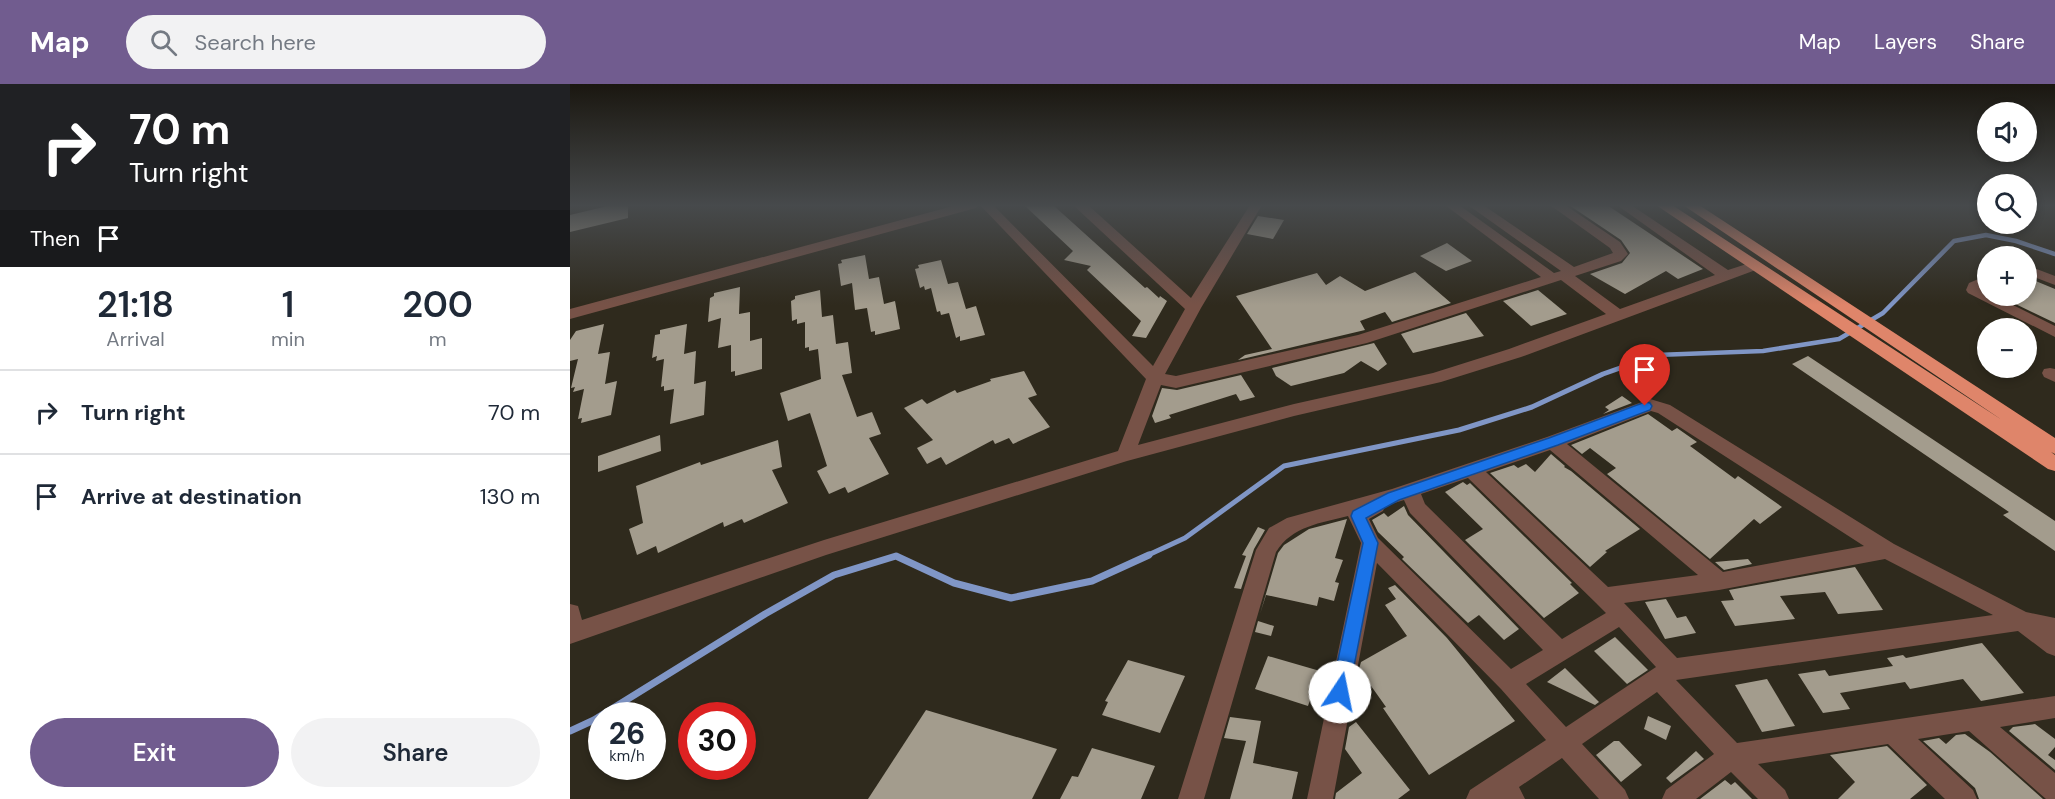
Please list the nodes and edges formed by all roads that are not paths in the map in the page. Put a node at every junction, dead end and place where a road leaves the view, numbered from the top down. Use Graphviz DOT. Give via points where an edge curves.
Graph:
graph roads {
  1 [pos="830,238"];
  2 [pos="1019,238"];
  3 [pos="1117,238"];
  4 [pos="1234,238"];
  5 [pos="1504,238"];
  6 [pos="1517,238"];
  7 [pos="1604,238"];
  8 [pos="1671,238"];
  9 [pos="1715,238"];
  10 [pos="1740,238"];
  11 [pos="1756,265"];
  12 [pos="2037,274"];
  13 [pos="1563,275"];
  14 [pos="1726,276"];
  15 [pos="2055,281"];
  16 [pos="2004,306"];
  17 [pos="1193,308"];
  18 [pos="570,314"];
  19 [pos="1616,314"];
  20 [pos="2055,332"];
  21 [pos="1155,378"];
  22 [pos="1553,442"];
  23 [pos="2055,447"];
  24 [pos="1125,456"];
  25 [pos="2055,464"];
  26 [pos="1472,470"];
  27 [pos="1402,494"];
  28 [pos="1371,543"];
  29 [pos="1887,550"];
  30 [pos="1719,580"];
  31 [pos="1604,597"];
  32 [pos="1622,615"];
  33 [pos="2022,621"];
  34 [pos="571,626"];
  35 [pos="2055,628"];
  36 [pos="2055,646"];
  37 [pos="1559,651"];
  38 [pos="1666,674"];
  39 [pos="1509,682"];
  40 [pos="2051,712"];
  41 [pos="1975,721"];
  42 [pos="1891,731"];
  43 [pos="1564,741"];
  44 [pos="1732,756"];
  45 [pos="2055,790"];
  46 [pos="1506,792"];
  47 [pos="1191,799"];
  48 [pos="1320,799"];
  49 [pos="1479,799"];
  50 [pos="1616,799"];
  51 [pos="1675,799"];
  52 [pos="1776,799"];
  53 [pos="1964,799"];
  1 -- 18 [label="street"];
  2 -- 21 [label="street"];
  3 -- 17 [label="street"];
  4 -- 17 [label="street"];
  5 -- 13 [label="street"];
  6 -- 13 [label="street"];
  7 -- 13 [label="street" via="1621,254"];
  8 -- 14 [label="street"];
  9 -- 11 [label="highway"];
  10 -- 23 [label="highway"];
  11 -- 14 [label="street"];
  11 -- 25 [label="highway"];
  12 -- 15 [label="street"];
  13 -- 19 [label="street"];
  13 -- 21 [label="street" via="1360,339 1176,382"];
  14 -- 19 [label="street"];
  16 -- 20 [label="street"];
  17 -- 21 [label="street"];
  19 -- 24 [label="street" via="1515,353 1435,378 1294,410"];
  21 -- 24 [label="street"];
  22 -- 26 [label="street"];
  22 -- 29 [label="street" via="1638,408 1656,406"];
  22 -- 30 [label="street"];
  24 -- 34 [label="street"];
  26 -- 27 [label="street"];
  26 -- 31 [label="street"];
  27 -- 28 [label="street" via="1358,516"];
  27 -- 37 [label="street"];
  27 -- 47 [label="street" via="1294,524 1272,539"];
  28 -- 39 [label="street"];
  28 -- 48 [label="street"];
  29 -- 30 [label="street"];
  29 -- 33 [label="street"];
  30 -- 31 [label="street"];
  31 -- 32 [label="street"];
  32 -- 37 [label="street"];
  32 -- 38 [label="street"];
  33 -- 35 [label="street"];
  33 -- 36 [label="street"];
  33 -- 38 [label="street"];
  37 -- 39 [label="street"];
  38 -- 43 [label="street"];
  38 -- 44 [label="street"];
  39 -- 43 [label="street"];
  40 -- 41 [label="street"];
  41 -- 42 [label="street"];
  41 -- 45 [label="street"];
  42 -- 44 [label="street"];
  42 -- 53 [label="street"];
  43 -- 46 [label="street"];
  43 -- 50 [label="street"];
  44 -- 51 [label="street"];
  44 -- 52 [label="street"];
  46 -- 49 [label="street"];
}
